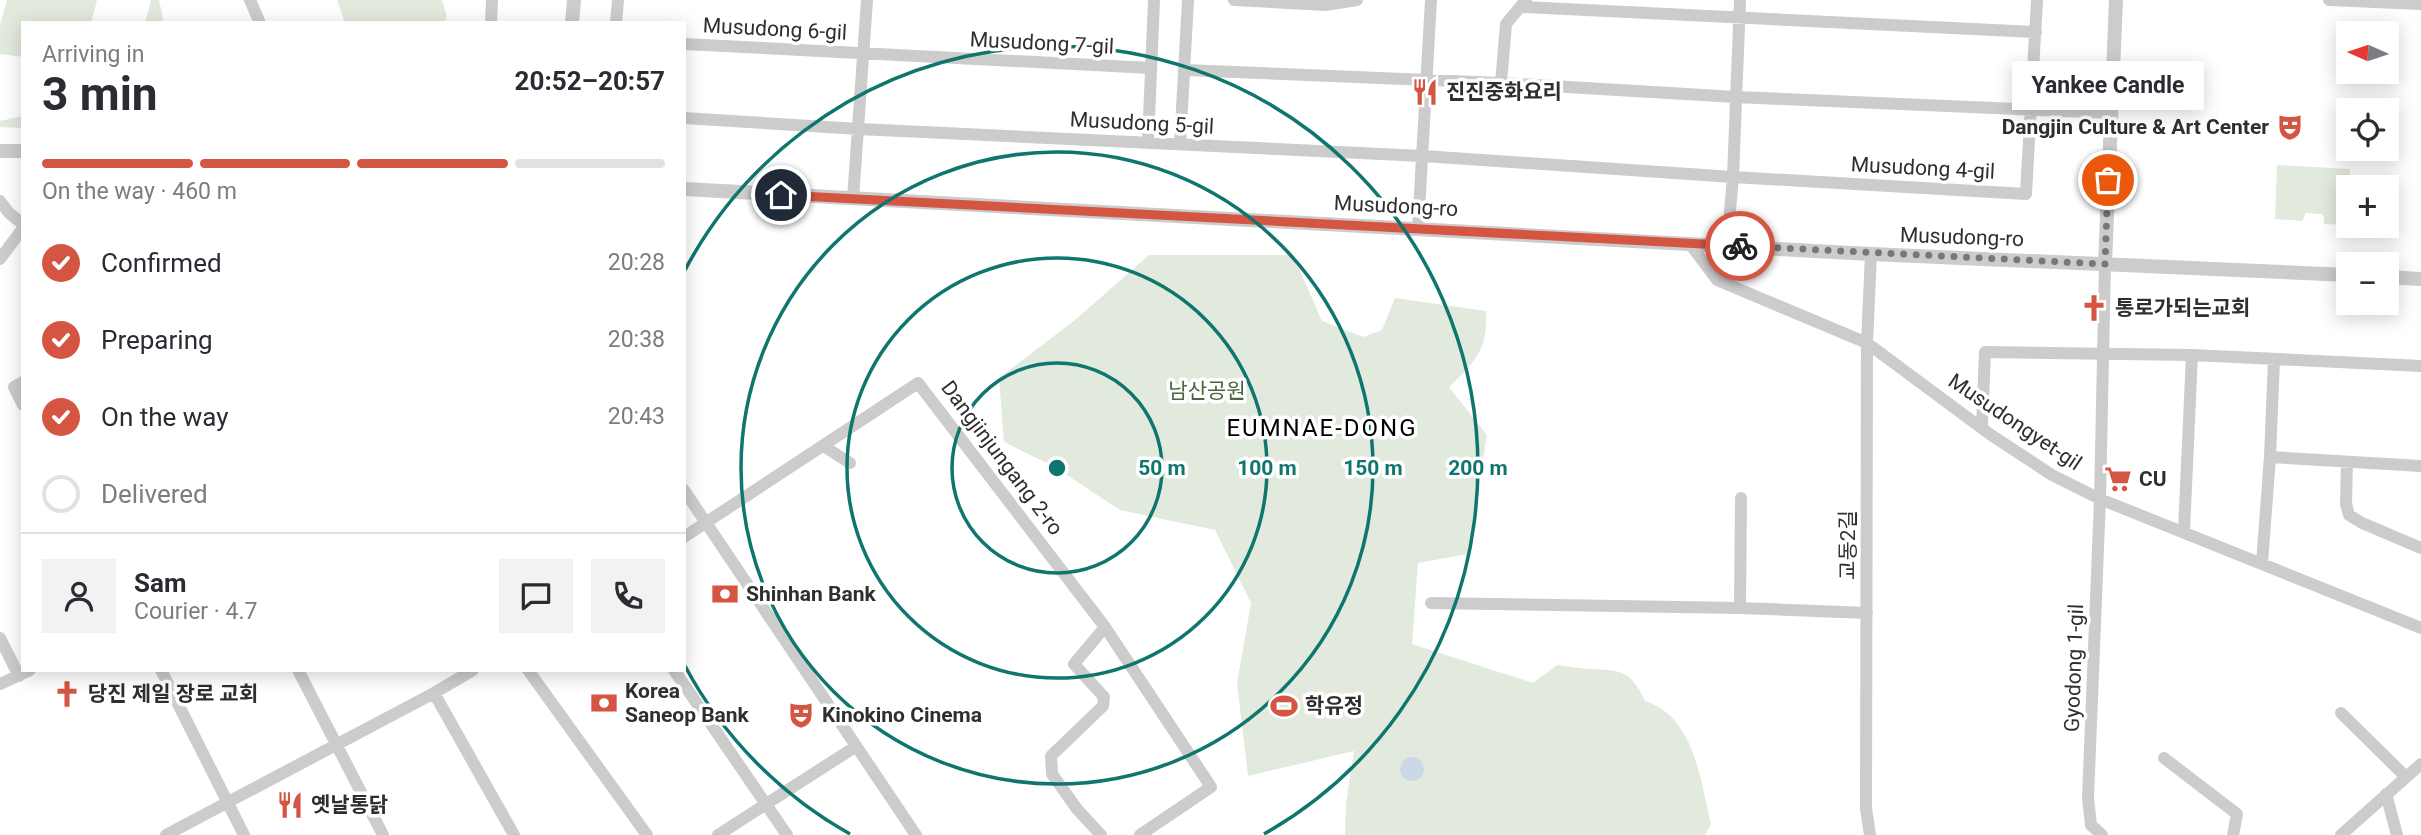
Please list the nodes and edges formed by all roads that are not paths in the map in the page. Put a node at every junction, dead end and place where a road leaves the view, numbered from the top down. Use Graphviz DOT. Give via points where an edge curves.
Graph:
graph roads {
  1 [pos="250,0"];
  2 [pos="492,0"];
  3 [pos="573,0"];
  4 [pos="618,0"];
  5 [pos="867,0"];
  6 [pos="1154,0"];
  7 [pos="1188,0"];
  8 [pos="1234,0"];
  9 [pos="1357,0"];
  10 [pos="1431,0"];
  11 [pos="1740,0"];
  12 [pos="2037,0"];
  13 [pos="2116,0"];
  14 [pos="2329,0"];
  15 [pos="2398,1"];
  16 [pos="1524,4"];
  17 [pos="2421,4"];
  18 [pos="1739,18"];
  19 [pos="259,21"];
  20 [pos="491,21"];
  21 [pos="572,21"];
  22 [pos="616,21"];
  23 [pos="2036,32"];
  24 [pos="686,44"];
  25 [pos="863,54"];
  26 [pos="1151,68"];
  27 [pos="1185,70"];
  28 [pos="1427,80"];
  29 [pos="1501,83"];
  30 [pos="1736,97"];
  31 [pos="2031,109"];
  32 [pos="2111,113"];
  33 [pos="686,118"];
  34 [pos="859,129"];
  35 [pos="1148,142"];
  36 [pos="1180,144"];
  37 [pos="0,150"];
  38 [pos="21,152"];
  39 [pos="1423,156"];
  40 [pos="1733,177"];
  41 [pos="686,189"];
  42 [pos="853,200"];
  43 [pos="0,201"];
  44 [pos="21,224"];
  45 [pos="1418,228"];
  46 [pos="21,229"];
  47 [pos="1690,244"];
  48 [pos="1727,245"];
  49 [pos="1871,254"];
  50 [pos="0,258"];
  51 [pos="2105,264"];
  52 [pos="2336,274"];
  53 [pos="2399,278"];
  54 [pos="2421,279"];
  55 [pos="1867,343"];
  56 [pos="2103,354"];
  57 [pos="2192,355"];
  58 [pos="2274,360"];
  59 [pos="2421,366"];
  60 [pos="1982,426"];
  61 [pos="825,447"];
  62 [pos="2270,457"];
  63 [pos="850,463"];
  64 [pos="2347,463"];
  65 [pos="2421,466"];
  66 [pos="686,493"];
  67 [pos="1741,498"];
  68 [pos="2100,499"];
  69 [pos="705,524"];
  70 [pos="2184,531"];
  71 [pos="686,536"];
  72 [pos="2421,548"];
  73 [pos="2262,563"];
  74 [pos="1431,603"];
  75 [pos="1740,608"];
  76 [pos="1867,613"];
  77 [pos="1105,627"];
  78 [pos="2421,628"];
  79 [pos="0,638"];
  80 [pos="21,669"];
  81 [pos="162,672"];
  82 [pos="299,672"];
  83 [pos="470,672"];
  84 [pos="529,672"];
  85 [pos="675,672"];
  86 [pos="24,673"];
  87 [pos="0,684"];
  88 [pos="434,694"];
  89 [pos="2341,713"];
  90 [pos="336,745"];
  91 [pos="855,747"];
  92 [pos="2164,758"];
  93 [pos="2421,764"];
  94 [pos="2406,777"];
  95 [pos="2386,794"];
  96 [pos="228,803"];
  97 [pos="766,805"];
  98 [pos="166,835"];
  99 [pos="244,835"];
  100 [pos="383,835"];
  101 [pos="514,835"];
  102 [pos="648,835"];
  103 [pos="718,835"];
  104 [pos="787,835"];
  105 [pos="916,835"];
  106 [pos="1101,835"];
  107 [pos="1140,835"];
  108 [pos="1870,835"];
  109 [pos="2102,835"];
  110 [pos="2233,835"];
  111 [pos="2341,835"];
  112 [pos="2397,835"];
  1 -- 19 [label="street"];
  2 -- 20 [label="street"];
  3 -- 21 [label="street"];
  4 -- 22 [label="street"];
  5 -- 25 [label="street, Musudong 6-gil"];
  6 -- 26 [label="street"];
  7 -- 27 [label="street"];
  8 -- 9 [label="street" via="1325,5"];
  10 -- 28 [label="street"];
  11 -- 18 [label="street"];
  12 -- 23 [label="street, Musudong 4-gil"];
  13 -- 32 [label="street"];
  14 -- 15 [label="street"];
  15 -- 17 [label="street"];
  16 -- 18 [label="street"];
  16 -- 29 [label="street" via="1506,24"];
  18 -- 23 [label="street"];
  18 -- 30 [label="street"];
  23 -- 31 [label="street, Musudong 4-gil"];
  24 -- 25 [label="street, Musudong 6-gil"];
  25 -- 26 [label="street, Musudong 7-gil"];
  25 -- 34 [label="street, Musudong 6-gil"];
  26 -- 35 [label="street"];
  27 -- 28 [label="street"];
  27 -- 36 [label="street"];
  28 -- 29 [label="street"];
  28 -- 39 [label="street"];
  29 -- 30 [label="street"];
  30 -- 31 [label="street"];
  30 -- 40 [label="street"];
  31 -- 32 [label="street"];
  31 -- 40 [label="street, Musudong 4-gil" via="2026,194"];
  32 -- 51 [label="street"];
  33 -- 34 [label="street"];
  34 -- 35 [label="street, Musudong 5-gil"];
  34 -- 42 [label="street, Musudong 6-gil"];
  35 -- 36 [label="street, Musudong 5-gil"];
  36 -- 39 [label="street, Musudong 5-gil"];
  37 -- 38 [label="street"];
  39 -- 40 [label="street, Musudong 4-gil"];
  39 -- 45 [label="street"];
  40 -- 48 [label="street"];
  41 -- 42 [label="street, Musudong-ro"];
  42 -- 45 [label="street, Musudong-ro"];
  43 -- 44 [label="street"];
  45 -- 47 [label="street, Musudong-ro"];
  46 -- 50 [label="street"];
  47 -- 48 [label="street, Musudong-ro"];
  47 -- 55 [label="street, Musudongyet-gil" via="1717,280"];
  48 -- 49 [label="street, Musudong-ro"];
  49 -- 51 [label="street, Musudong-ro"];
  49 -- 55 [label="street, 교동2길"];
  51 -- 52 [label="street, Musudong-ro"];
  51 -- 56 [label="street"];
  53 -- 54 [label="street"];
  55 -- 60 [label="street, Musudongyet-gil"];
  55 -- 76 [label="street, 교동2길"];
  56 -- 57 [label="street"];
  56 -- 60 [label="street" via="1985,352"];
  56 -- 68 [label="street"];
  57 -- 58 [label="street"];
  57 -- 70 [label="street"];
  58 -- 59 [label="street"];
  58 -- 62 [label="street"];
  60 -- 68 [label="street, Musudongyet-gil" via="2052,475"];
  61 -- 63 [label="street"];
  61 -- 69 [label="street, Dangjinjungang 2-ro"];
  61 -- 77 [label="street, Dangjinjungang 2-ro" via="918,383"];
  62 -- 64 [label="street"];
  62 -- 73 [label="street"];
  64 -- 65 [label="street"];
  64 -- 72 [label="street" via="2349,515"];
  66 -- 69 [label="street"];
  67 -- 75 [label="street"];
  68 -- 70 [label="street, Musudongyet-gil"];
  68 -- 109 [label="street, Gyodong 1-gil" via="2088,798 2091,825"];
  69 -- 71 [label="street, Dangjinjungang 2-ro"];
  69 -- 91 [label="street"];
  70 -- 73 [label="street, Musudongyet-gil"];
  73 -- 78 [label="street, Musudongyet-gil"];
  74 -- 75 [label="street"];
  75 -- 76 [label="street"];
  76 -- 108 [label="street, 교동2길" via="1866,807"];
  77 -- 106 [label="street" via="1074,664 1104,697 1103,706 1051,756 1052,774"];
  77 -- 107 [label="street, Dangjinjungang 2-ro" via="1211,787"];
  79 -- 80 [label="street"];
  81 -- 96 [label="street"];
  82 -- 90 [label="street"];
  83 -- 88 [label="street"];
  84 -- 102 [label="street"];
  85 -- 97 [label="street"];
  86 -- 87 [label="street"];
  88 -- 90 [label="street"];
  88 -- 101 [label="street"];
  89 -- 94 [label="street"];
  90 -- 96 [label="street"];
  90 -- 100 [label="street"];
  91 -- 97 [label="street"];
  91 -- 105 [label="street"];
  92 -- 110 [label="street" via="2237,814"];
  93 -- 94 [label="street"];
  94 -- 95 [label="street"];
  95 -- 111 [label="street"];
  95 -- 112 [label="street"];
  96 -- 98 [label="street"];
  96 -- 99 [label="street"];
  97 -- 103 [label="street"];
  97 -- 104 [label="street"];
}
